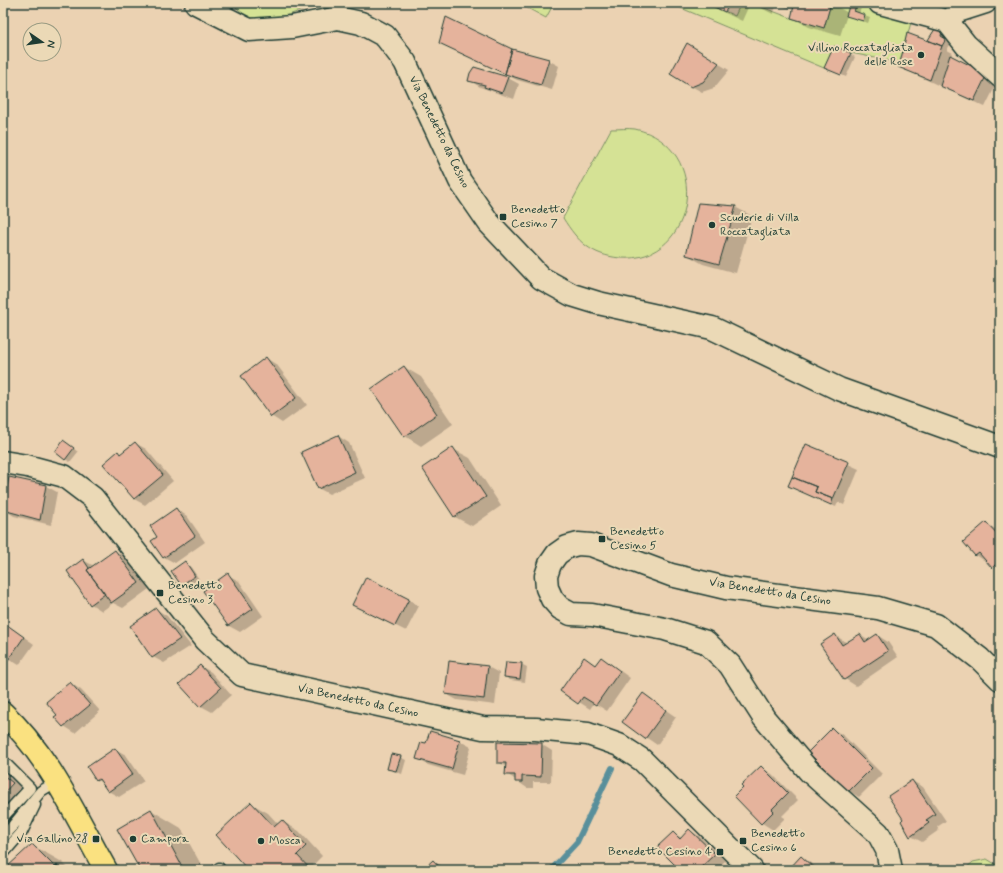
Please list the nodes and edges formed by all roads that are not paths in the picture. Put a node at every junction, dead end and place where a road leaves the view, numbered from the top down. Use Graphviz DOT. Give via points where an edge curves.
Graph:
graph roads {
  1 [pos="196,3"];
  2 [pos="880,3"];
  3 [pos="986,3"];
  4 [pos="947,21"];
  5 [pos="1000,76"];
  6 [pos="1000,447"];
  7 [pos="3,462"];
  8 [pos="1000,679"];
  9 [pos="3,713"];
  10 [pos="3,761"];
  11 [pos="49,786"];
  12 [pos="3,817"];
  13 [pos="3,838"];
  14 [pos="3,854"];
  15 [pos="106,870"];
  16 [pos="752,870"];
  17 [pos="891,870"];
  1 -- 6 [label="street, Via Benedetto da Cesino" via="249,30 292,27 338,18 361,23 386,36 405,62 460,181 489,223 541,278 572,295 598,303 712,328 839,389"];
  2 -- 4 [label="street"];
  3 -- 4 [label="street" via="958,12"];
  4 -- 5 [label="street" via="966,45"];
  7 -- 16 [label="street, Via Benedetto da Cesino" via="64,476 92,498 205,640 242,675 482,728 536,729 588,734 619,745 642,760"];
  8 -- 17 [label="street, Via Benedetto da Cesino" via="980,659 936,625 878,608 726,588 671,575 591,545 578,544 567,547 557,554 550,564 546,576 550,594 560,608 571,614 592,615 665,629 706,642 730,665 764,718 809,771 878,833 888,850"];
  9 -- 11 [label="main road" via="31,745"];
  10 -- 12 [label="lane" via="30,788"];
  11 -- 13 [label="lane"];
  11 -- 14 [label="lane" via="22,832"];
  11 -- 15 [label="main road"];
}
